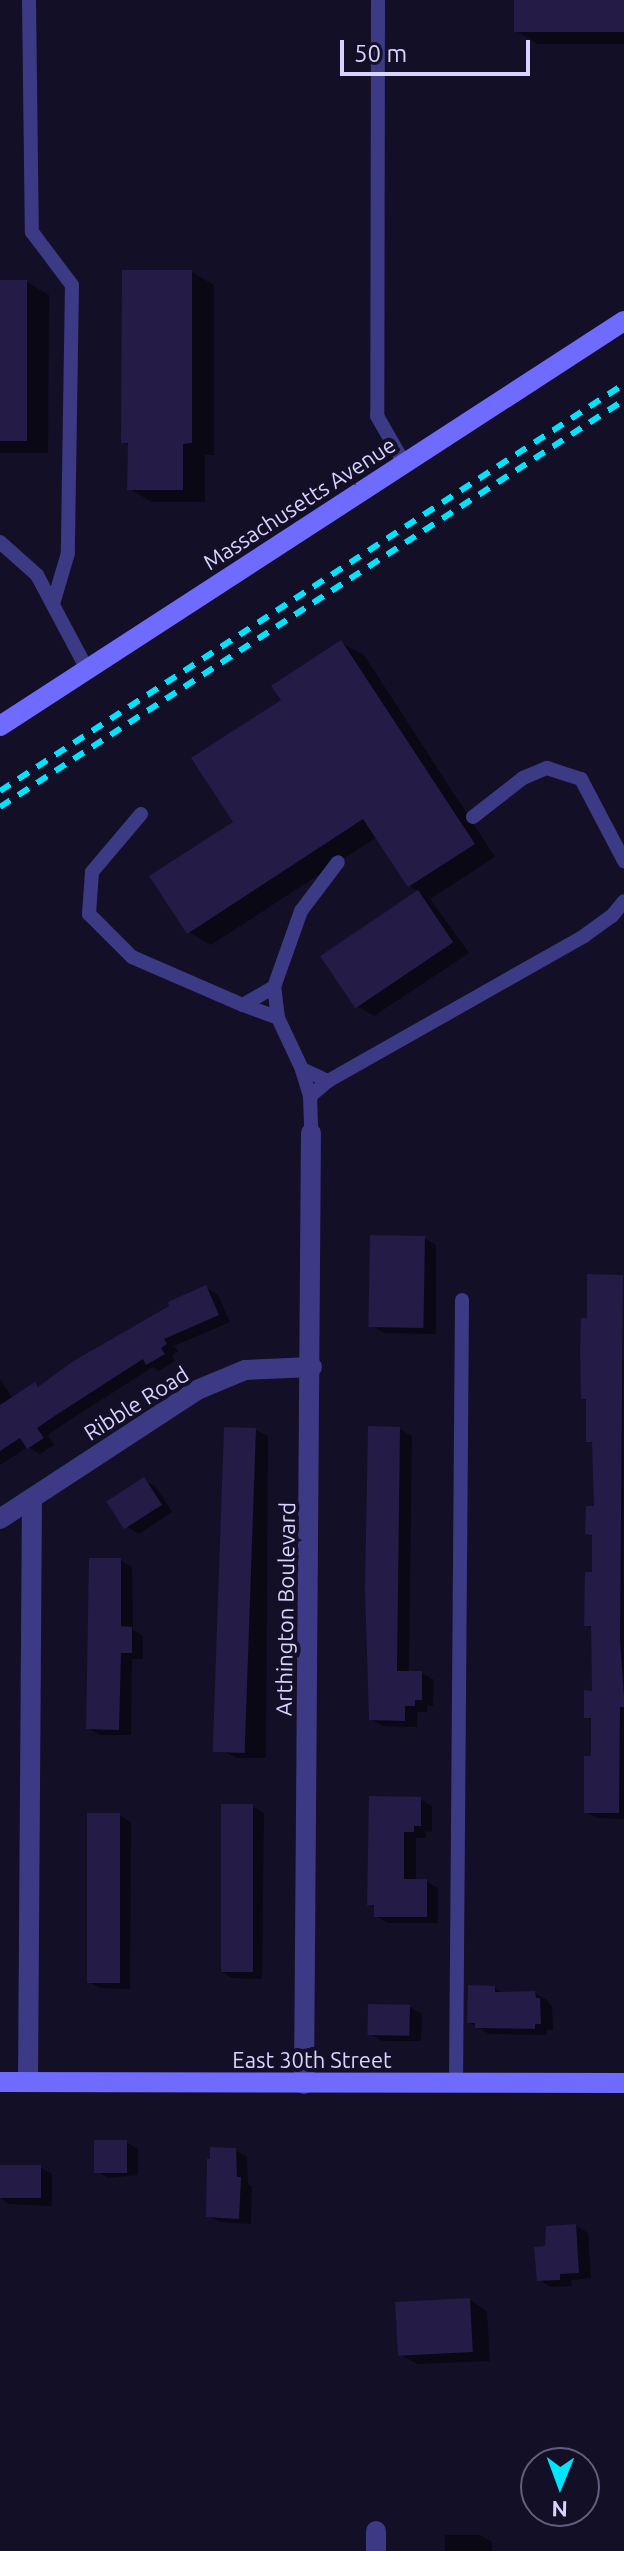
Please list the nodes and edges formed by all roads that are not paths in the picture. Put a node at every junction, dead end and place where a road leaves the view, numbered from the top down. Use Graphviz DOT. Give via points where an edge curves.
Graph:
graph roads {
  1 [pos="29,0"];
  2 [pos="378,0"];
  3 [pos="624,321"];
  4 [pos="404,463"];
  5 [pos="0,542"];
  6 [pos="53,604"];
  7 [pos="87,669"];
  8 [pos="0,726"];
  9 [pos="141,814"];
  10 [pos="473,817"];
  11 [pos="624,861"];
  12 [pos="338,862"];
  13 [pos="624,901"];
  14 [pos="274,987"];
  15 [pos="243,1005"];
  16 [pos="278,1018"];
  17 [pos="302,1069"];
  18 [pos="328,1081"];
  19 [pos="310,1096"];
  20 [pos="311,1133"];
  21 [pos="462,1300"];
  22 [pos="312,1367"];
  23 [pos="32,1498"];
  24 [pos="0,1519"];
  25 [pos="0,2082"];
  26 [pos="28,2082"];
  27 [pos="624,2083"];
  28 [pos="304,2084"];
  29 [pos="456,2084"];
  1 -- 6 [label="lane" via="32,232 72,285 68,553"];
  2 -- 4 [label="lane" via="377,416"];
  3 -- 4 [label="main road, Massachusetts Avenue"];
  4 -- 7 [label="main road, Massachusetts Avenue"];
  5 -- 6 [label="lane" via="37,575"];
  6 -- 7 [label="lane"];
  7 -- 8 [label="main road, Massachusetts Avenue"];
  9 -- 15 [label="lane" via="92,872 89,914 132,957"];
  10 -- 11 [label="lane" via="523,778 547,768 581,779"];
  12 -- 14 [label="lane" via="301,911"];
  13 -- 18 [label="lane" via="584,936"];
  14 -- 15 [label="lane"];
  14 -- 16 [label="lane"];
  15 -- 16 [label="lane"];
  16 -- 17 [label="lane"];
  17 -- 18 [label="lane"];
  17 -- 19 [label="lane"];
  18 -- 19 [label="lane"];
  19 -- 20 [label="lane"];
  20 -- 22 [label="street, Arthington Boulevard"];
  21 -- 29 [label="lane"];
  22 -- 23 [label="street, Ribble Road" via="262,1367 220,1379"];
  22 -- 28 [label="street, Arthington Boulevard"];
  23 -- 24 [label="street, Ribble Road"];
  23 -- 26 [label="street"];
  25 -- 26 [label="main road, East 30th Street"];
  26 -- 28 [label="main road, East 30th Street"];
  27 -- 29 [label="main road, East 30th Street"];
  28 -- 29 [label="main road, East 30th Street"];
}
